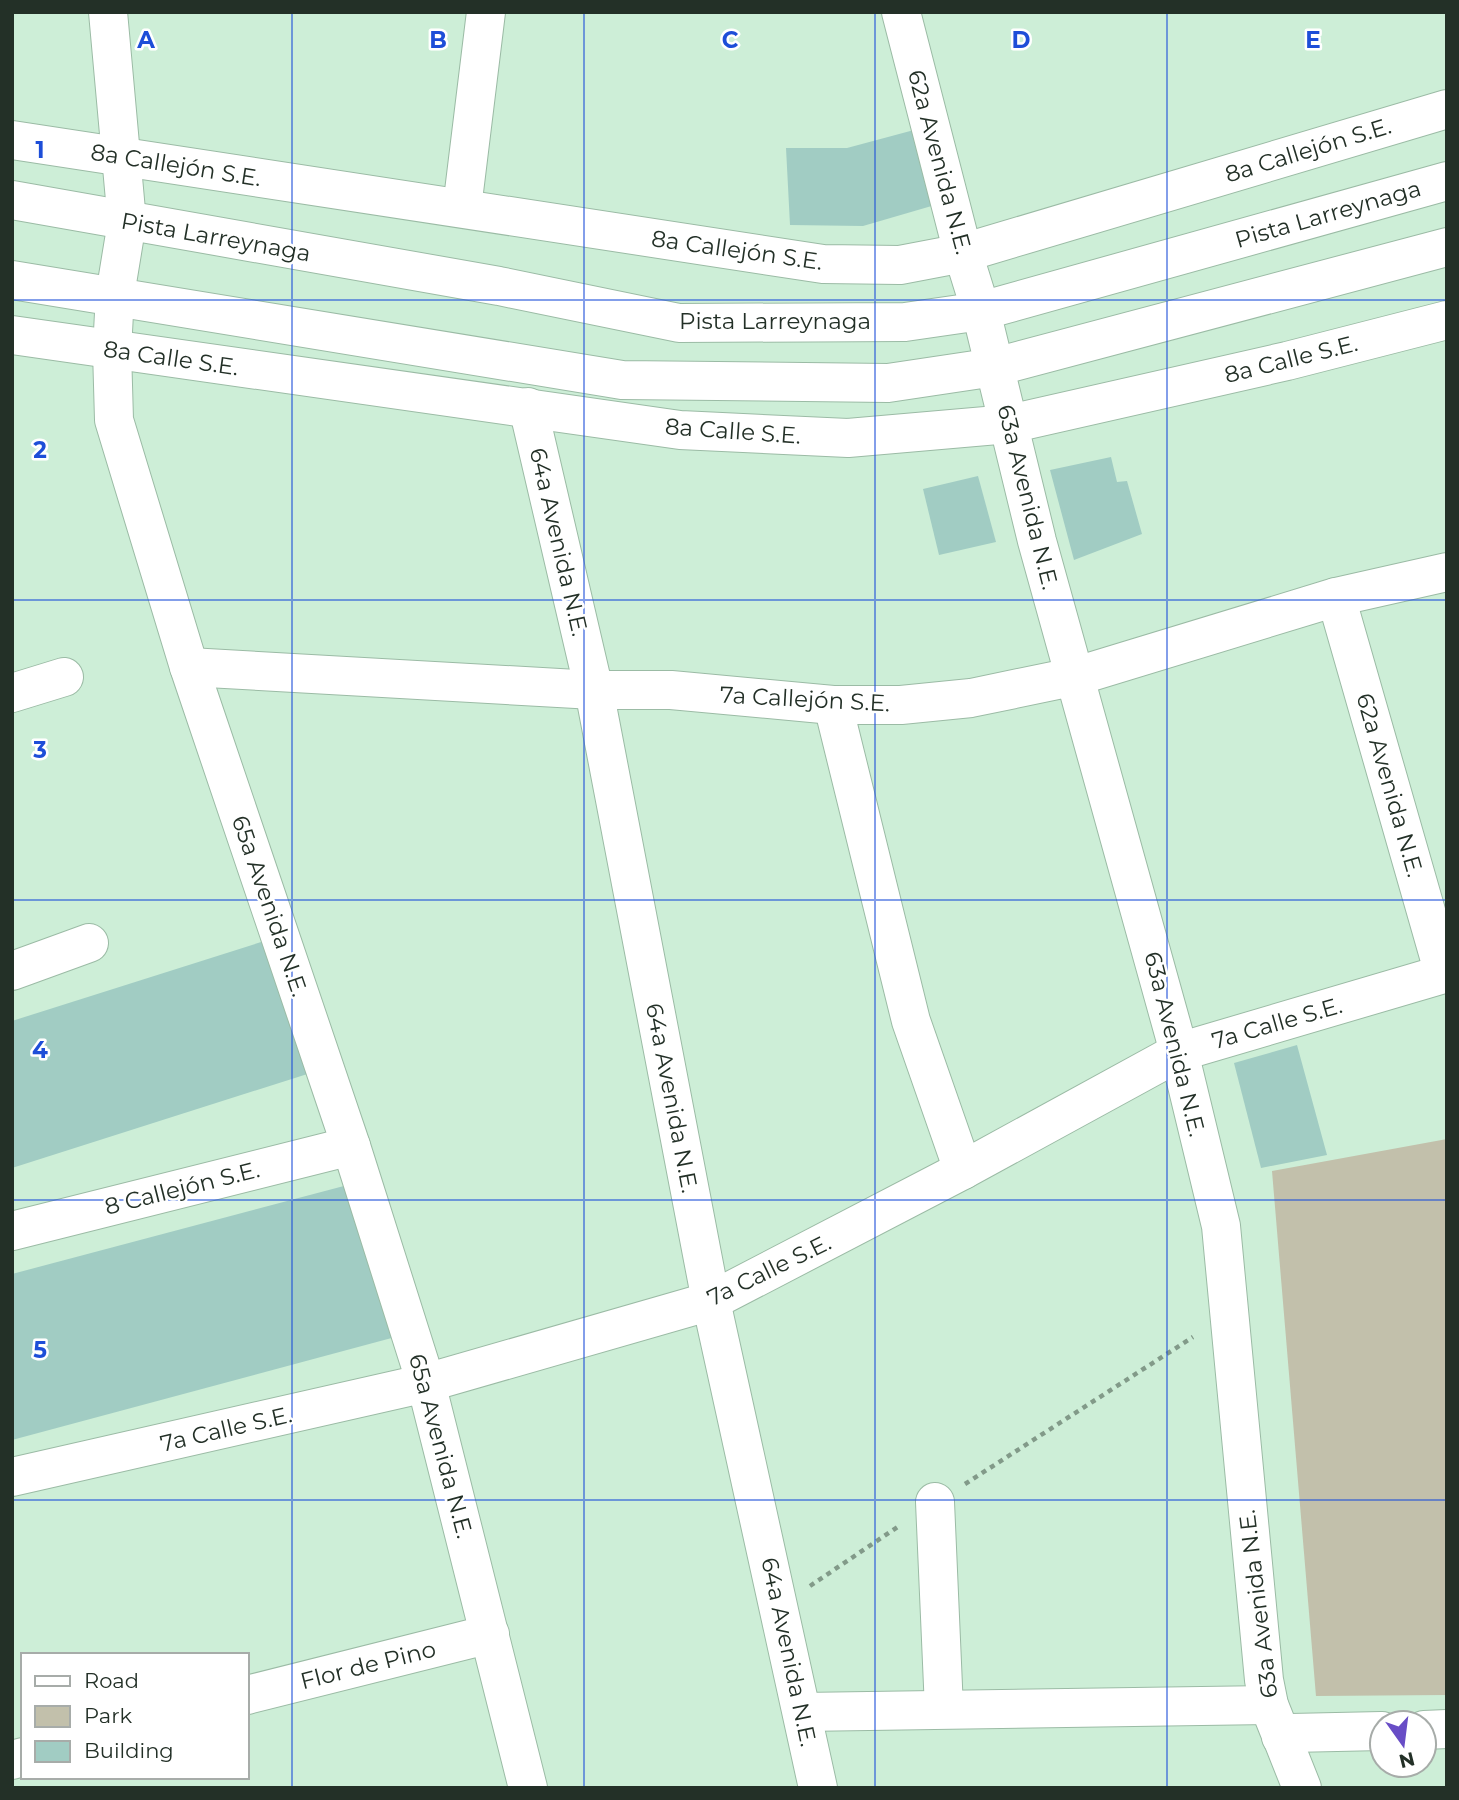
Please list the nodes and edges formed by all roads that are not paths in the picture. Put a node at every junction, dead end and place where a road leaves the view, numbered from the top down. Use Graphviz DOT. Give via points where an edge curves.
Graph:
graph roads {
  1 [pos="108,12"];
  2 [pos="486,12"];
  3 [pos="901,12"];
  4 [pos="1447,108"];
  5 [pos="12,140"];
  6 [pos="121,158"];
  7 [pos="1447,181"];
  8 [pos="12,200"];
  9 [pos="462,208"];
  10 [pos="127,222"];
  11 [pos="1447,247"];
  12 [pos="963,253"];
  13 [pos="12,280"];
  14 [pos="115,295"];
  15 [pos="981,312"];
  16 [pos="1447,320"];
  17 [pos="12,335"];
  18 [pos="112,350"];
  19 [pos="995,367"];
  20 [pos="528,407"];
  21 [pos="1009,424"];
  22 [pos="1447,572"];
  23 [pos="1336,597"];
  24 [pos="189,667"];
  25 [pos="1077,676"];
  26 [pos="64,677"];
  27 [pos="594,690"];
  28 [pos="12,692"];
  29 [pos="833,705"];
  30 [pos="89,943"];
  31 [pos="12,971"];
  32 [pos="1446,973"];
  33 [pos="1179,1052"];
  34 [pos="351,1146"];
  35 [pos="963,1170"];
  36 [pos="12,1231"];
  37 [pos="711,1301"];
  38 [pos="426,1383"];
  39 [pos="12,1477"];
  40 [pos="935,1502"];
  41 [pos="490,1634"];
  42 [pos="248,1695"];
  43 [pos="944,1709"];
  44 [pos="802,1712"];
  45 [pos="1275,1721"];
  46 [pos="1368,1731"];
  47 [pos="528,1788"];
  48 [pos="818,1788"];
  49 [pos="1301,1788"];
  1 -- 6 [label="street, 65a Avenida N.E."];
  2 -- 9 [label="street"];
  3 -- 12 [label="street, 62a Avenida N.E."];
  4 -- 12 [label="street, 8a Callejón S.E."];
  5 -- 6 [label="street, 8a Callejón S.E."];
  6 -- 9 [label="street, 8a Callejón S.E."];
  6 -- 10 [label="street, 65a Avenida N.E."];
  7 -- 15 [label="street, Pista Larreynaga"];
  8 -- 10 [label="street, Pista Larreynaga"];
  9 -- 12 [label="street, 8a Callejón S.E." via="823,264 900,265"];
  10 -- 14 [label="street, 65a Avenida N.E."];
  10 -- 15 [label="street, Pista Larreynaga" via="499,286 679,323 905,322"];
  11 -- 19 [label="street"];
  12 -- 15 [label="street, 62a Avenida N.E."];
  13 -- 14 [label="street"];
  14 -- 18 [label="street, 65a Avenida N.E."];
  14 -- 19 [label="street" via="622,380 888,383"];
  15 -- 19 [label="street, 63a Avenida N.E."];
  16 -- 21 [label="street, 8a Calle S.E."];
  17 -- 18 [label="street, 8a Calle S.E."];
  18 -- 20 [label="street, 8a Calle S.E."];
  18 -- 24 [label="street, 65a Avenida N.E." via="114,420"];
  19 -- 21 [label="street, 63a Avenida N.E."];
  20 -- 21 [label="street, 8a Calle S.E." via="680,430 848,438"];
  20 -- 27 [label="street, 64a Avenida N.E."];
  21 -- 25 [label="street, 63a Avenida N.E."];
  22 -- 23 [label="street, 7a Callejón S.E."];
  23 -- 25 [label="street, 7a Callejón S.E."];
  23 -- 32 [label="street, 62a Avenida N.E."];
  24 -- 27 [label="street, 7a Callejón S.E."];
  24 -- 34 [label="street, 65a Avenida N.E."];
  25 -- 29 [label="street, 7a Callejón S.E." via="971,698"];
  25 -- 33 [label="street, 63a Avenida N.E."];
  26 -- 28 [label="street"];
  27 -- 29 [label="street, 7a Callejón S.E." via="671,690"];
  27 -- 37 [label="street, 64a Avenida N.E."];
  29 -- 35 [label="street" via="911,1021"];
  30 -- 31 [label="street"];
  32 -- 33 [label="street, 7a Calle S.E."];
  33 -- 35 [label="street, 7a Calle S.E."];
  33 -- 45 [label="street, 63a Avenida N.E." via="1221,1226 1258,1633"];
  34 -- 36 [label="street, 8 Callejón S.E."];
  34 -- 38 [label="street, 65a Avenida N.E."];
  35 -- 37 [label="street, 7a Calle S.E."];
  37 -- 38 [label="street, 7a Calle S.E."];
  37 -- 44 [label="street, 64a Avenida N.E."];
  38 -- 39 [label="street, 7a Calle S.E."];
  38 -- 41 [label="street, 65a Avenida N.E."];
  40 -- 43 [label="street"];
  41 -- 42 [label="street, Flor de Pino"];
  41 -- 47 [label="street, 65a Avenida N.E."];
  43 -- 44 [label="street"];
  43 -- 45 [label="street"];
  44 -- 48 [label="street, 64a Avenida N.E."];
  45 -- 46 [label="street" via="1292,1733"];
  45 -- 49 [label="street, 63a Avenida N.E."];
}
